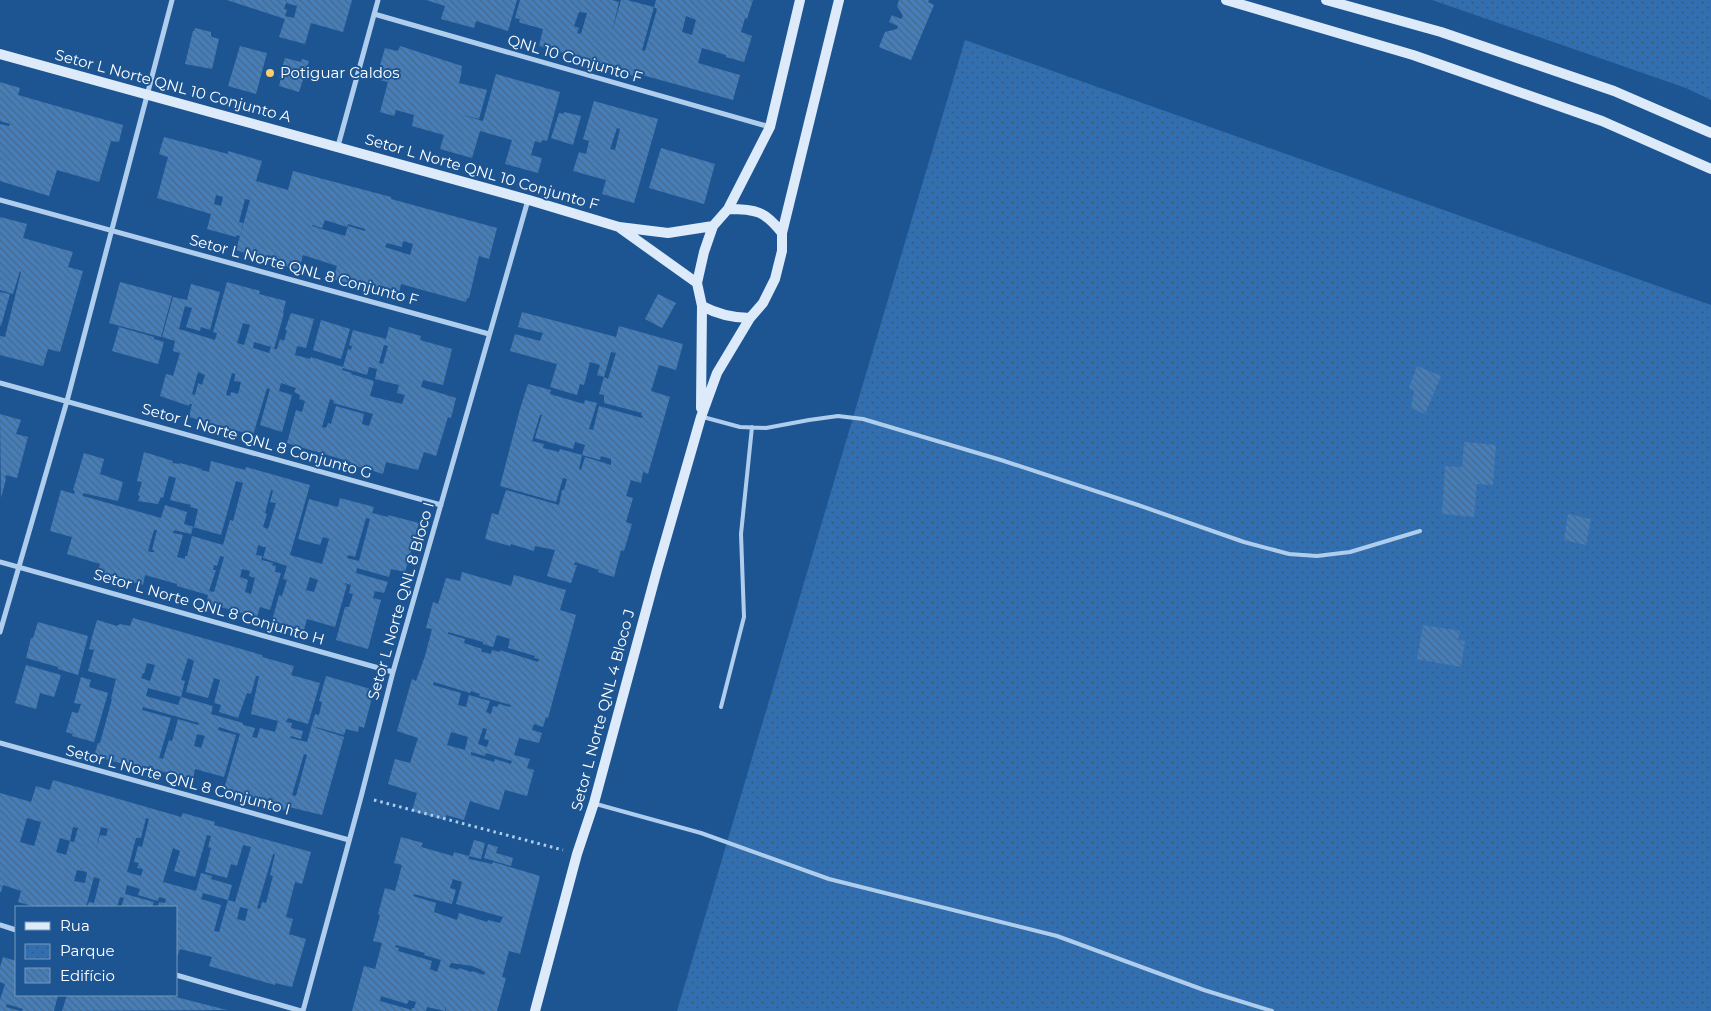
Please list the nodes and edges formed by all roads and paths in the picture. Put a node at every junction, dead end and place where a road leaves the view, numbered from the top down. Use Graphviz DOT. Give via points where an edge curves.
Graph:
graph roads {
  1 [pos="172,0"];
  2 [pos="378,0"];
  3 [pos="800,0"];
  4 [pos="840,0"];
  5 [pos="1226,0"];
  6 [pos="1326,0"];
  7 [pos="374,14"];
  8 [pos="0,54"];
  9 [pos="147,94"];
  10 [pos="770,127"];
  11 [pos="1711,133"];
  12 [pos="338,146"];
  13 [pos="1711,169"];
  14 [pos="0,200"];
  15 [pos="528,200"];
  16 [pos="728,209"];
  17 [pos="713,226"];
  18 [pos="619,227"];
  19 [pos="111,230"];
  20 [pos="782,233"];
  21 [pos="697,283"];
  22 [pos="702,306"];
  23 [pos="750,318"];
  24 [pos="489,334"];
  25 [pos="0,382"];
  26 [pos="67,401"];
  27 [pos="701,417"];
  28 [pos="752,427"];
  29 [pos="441,506"];
  30 [pos="1420,531"];
  31 [pos="0,562"];
  32 [pos="18,567"];
  33 [pos="0,632"];
  34 [pos="393,672"];
  35 [pos="721,708"];
  36 [pos="0,743"];
  37 [pos="361,797"];
  38 [pos="594,803"];
  39 [pos="349,840"];
  40 [pos="577,854"];
  41 [pos="0,925"];
  42 [pos="15,930"];
  43 [pos="178,977"];
  44 [pos="302,1011"];
  45 [pos="536,1011"];
  46 [pos="1272,1011"];
  1 -- 9 [label="street"];
  2 -- 7 [label="street"];
  3 -- 10 [label="main road"];
  4 -- 20 [label="main road"];
  5 -- 13 [label="main road" via="1413,54 1602,121"];
  6 -- 11 [label="main road" via="1441,32 1614,91"];
  7 -- 10 [label="street, QNL 10 Conjunto F"];
  7 -- 12 [label="street"];
  8 -- 9 [label="main road, Setor L Norte QNL 10 Conjunto A"];
  9 -- 12 [label="main road, Setor L Norte QNL 10 Conjunto A"];
  9 -- 19 [label="street"];
  10 -- 16 [label="main road"];
  12 -- 15 [label="main road, Setor L Norte QNL 10 Conjunto F"];
  14 -- 19 [label="street, Setor L Norte QNL 8 Conjunto F"];
  15 -- 18 [label="main road, Setor L Norte QNL 10 Conjunto F"];
  15 -- 24 [label="street, Setor L Norte QNL 8 Bloco I"];
  16 -- 17 [label="main road"];
  16 -- 20 [label="main road" via="758,212 771,220"];
  17 -- 18 [label="main road" via="668,233"];
  17 -- 21 [label="main road"];
  18 -- 21 [label="main road"];
  19 -- 24 [label="street, Setor L Norte QNL 8 Conjunto F"];
  19 -- 26 [label="street"];
  20 -- 23 [label="main road" via="782,251 775,280 763,303"];
  21 -- 22 [label="main road"];
  22 -- 23 [label="main road" via="727,316"];
  22 -- 27 [label="main road"];
  23 -- 27 [label="main road" via="717,373"];
  24 -- 29 [label="street, Setor L Norte QNL 8 Bloco I"];
  25 -- 26 [label="street, Setor L Norte QNL 8 Conjunto G"];
  26 -- 29 [label="street, Setor L Norte QNL 8 Conjunto G"];
  26 -- 32 [label="street"];
  27 -- 28 [label="lane"];
  27 -- 38 [label="main road, Setor L Norte QNL 4 Bloco J"];
  28 -- 30 [label="lane" via="766,428 838,416 864,419 1289,554 1317,556 1350,552"];
  28 -- 35 [label="lane" via="741,534 744,617"];
  29 -- 34 [label="street, Setor L Norte QNL 8 Bloco I"];
  31 -- 32 [label="street, Setor L Norte QNL 8 Conjunto H"];
  32 -- 33 [label="street"];
  32 -- 34 [label="street, Setor L Norte QNL 8 Conjunto H"];
  34 -- 37 [label="street, Setor L Norte QNL 8 Bloco I"];
  36 -- 39 [label="street, Setor L Norte QNL 8 Conjunto I"];
  37 -- 39 [label="street, Setor L Norte QNL 8 Bloco I"];
  37 -- 40 [label="path"];
  38 -- 40 [label="main road, Setor L Norte QNL 4 Bloco J"];
  38 -- 46 [label="lane" via="701,833 829,879 1057,936 1204,990"];
  39 -- 44 [label="street, Setor L Norte QNL 8 Bloco I"];
  40 -- 45 [label="main road, Setor L Norte QNL 4 Bloco J"];
  41 -- 42 [label="street"];
  43 -- 44 [label="street"];
}
